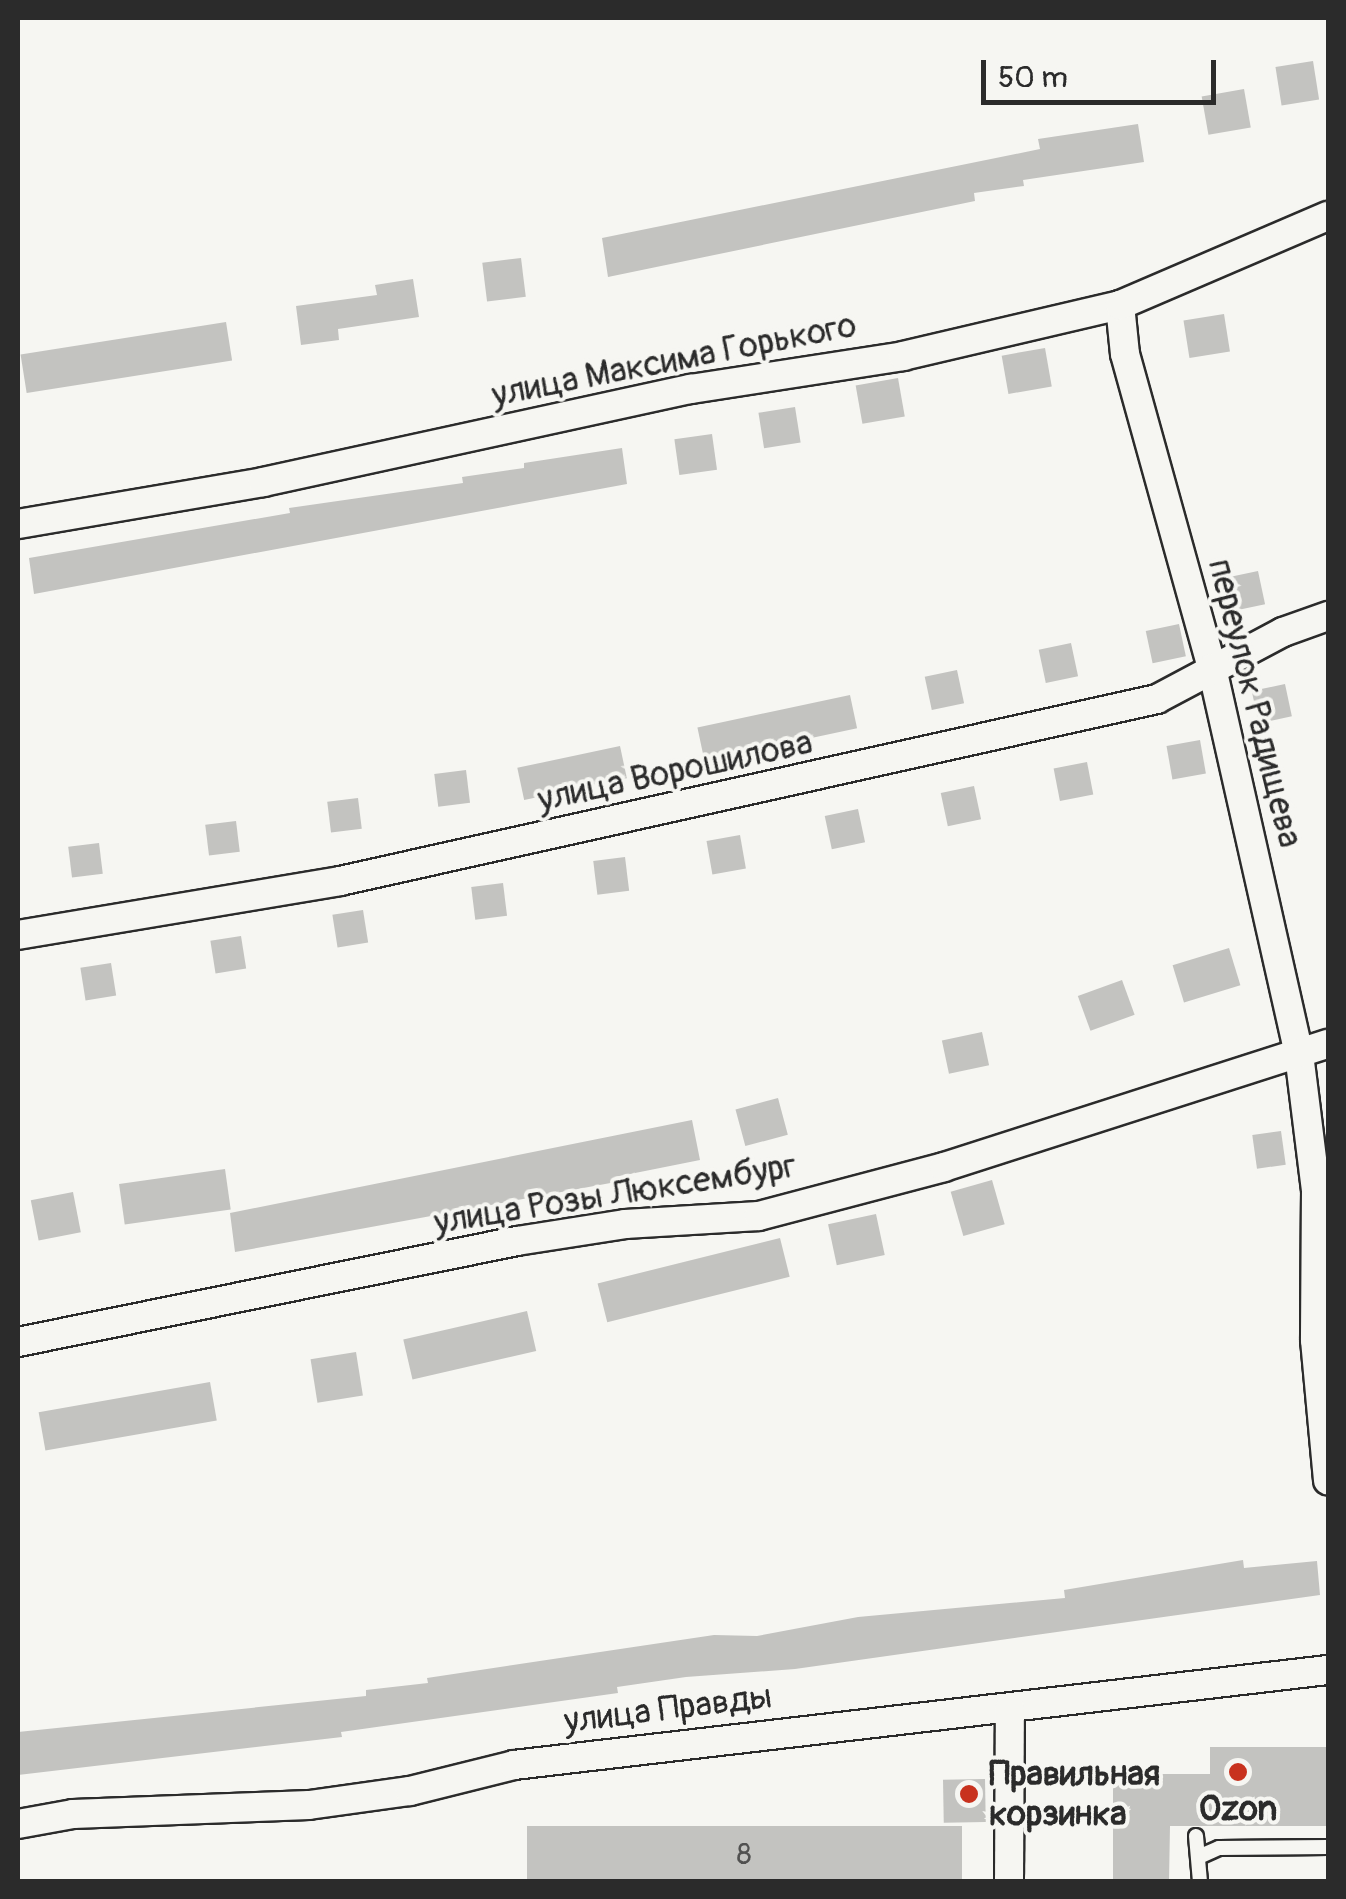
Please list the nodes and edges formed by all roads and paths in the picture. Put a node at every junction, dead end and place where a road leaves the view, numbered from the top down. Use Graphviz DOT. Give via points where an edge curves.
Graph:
graph roads {
  1 [pos="1328,216"];
  2 [pos="1120,305"];
  3 [pos="18,524"];
  4 [pos="1328,616"];
  5 [pos="1212,668"];
  6 [pos="18,934"];
  7 [pos="1328,1044"];
  8 [pos="1299,1054"];
  9 [pos="18,1342"];
  10 [pos="1328,1480"];
  11 [pos="1328,1670"];
  12 [pos="1010,1708"];
  13 [pos="18,1824"];
  14 [pos="1196,1836"];
  15 [pos="1328,1847"];
  16 [pos="1202,1855"];
  17 [pos="1008,1882"];
  18 [pos="1200,1882"];
  1 -- 2 [label="street, улица Максима Горького"];
  2 -- 3 [label="street, улица Максима Горького" via="902,356 690,388 263,482"];
  2 -- 5 [label="street, переулок Радищева" via="1126,354"];
  4 -- 5 [label="street, улица Ворошилова"];
  5 -- 6 [label="street, улица Ворошилова" via="1157,700 814,780 340,881"];
  5 -- 8 [label="street, переулок Радищева"];
  7 -- 8 [label="street, улица Розы Люксембург"];
  8 -- 9 [label="street, улица Розы Люксембург" via="944,1167 758,1216 625,1224 518,1241"];
  8 -- 10 [label="street, переулок Радищева" via="1316,1190 1315,1340"];
  11 -- 12 [label="street, улица Правды"];
  12 -- 13 [label="street, улица Правды" via="514,1765 410,1792 309,1805 73,1814"];
  12 -- 17 [label="street"];
  14 -- 16 [label="lane"];
  15 -- 16 [label="lane" via="1218,1848"];
  16 -- 18 [label="lane"];
}
